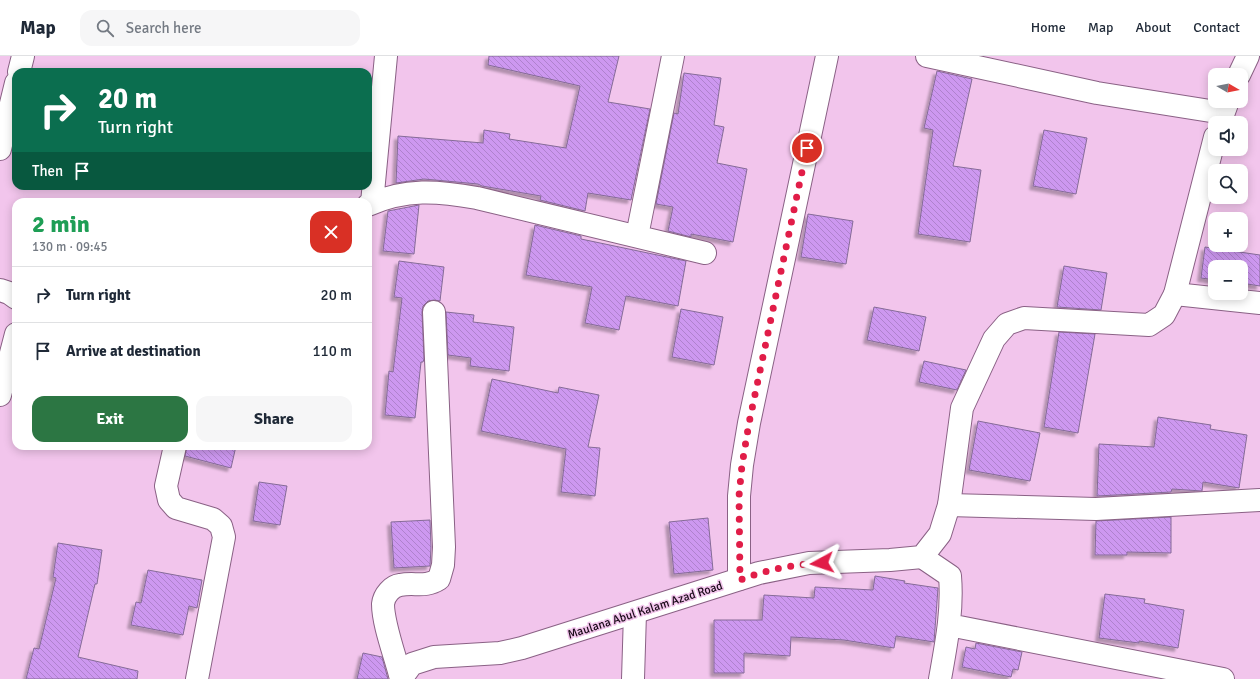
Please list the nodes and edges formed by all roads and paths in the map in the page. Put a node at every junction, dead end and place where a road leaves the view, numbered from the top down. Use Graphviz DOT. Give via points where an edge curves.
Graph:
graph roads {
  1 [pos="23,56"];
  2 [pos="386,56"];
  3 [pos="673,56"];
  4 [pos="827,56"];
  5 [pos="927,56"];
  6 [pos="1248,56"];
  7 [pos="20,68"];
  8 [pos="1242,68"];
  9 [pos="12,100"];
  10 [pos="1224,112"];
  11 [pos="0,149"];
  12 [pos="1210,156"];
  13 [pos="372,186"];
  14 [pos="372,203"];
  15 [pos="637,236"];
  16 [pos="705,253"];
  17 [pos="0,290"];
  18 [pos="1175,294"];
  19 [pos="12,295"];
  20 [pos="1260,303"];
  21 [pos="434,312"];
  22 [pos="12,349"];
  23 [pos="0,395"];
  24 [pos="174,450"];
  25 [pos="1260,500"];
  26 [pos="948,505"];
  27 [pos="922,557"];
  28 [pos="740,580"];
  29 [pos="635,613"];
  30 [pos="949,625"];
  31 [pos="197,679"];
  32 [pos="401,679"];
  33 [pos="633,679"];
  34 [pos="940,679"];
  35 [pos="1223,679"];
  1 -- 7 [label="street"];
  2 -- 13 [label="street"];
  3 -- 15 [label="street"];
  4 -- 28 [label="street" via="742,465 739,496"];
  5 -- 10 [label="street" via="1097,93"];
  6 -- 8 [label="street"];
  9 -- 11 [label="street"];
  12 -- 18 [label="street"];
  14 -- 15 [label="street" via="417,191 445,192"];
  15 -- 16 [label="street"];
  17 -- 19 [label="street"];
  18 -- 20 [label="street"];
  18 -- 26 [label="street" via="1164,315 1148,325 1024,318 1007,324 994,339 962,408"];
  21 -- 32 [label="street" via="443,565 439,579 430,584 399,585 389,591 383,603"];
  22 -- 23 [label="street"];
  24 -- 31 [label="street" via="166,486 169,500 176,508 213,519 221,526 224,537"];
  25 -- 26 [label="street" via="1096,508"];
  26 -- 27 [label="street" via="940,534"];
  27 -- 28 [label="street, Maulana Abul Kalam Azad Road" via="808,563 759,573"];
  27 -- 30 [label="street" via="950,576 952,594"];
  28 -- 29 [label="street, Maulana Abul Kalam Azad Road"];
  29 -- 32 [label="street, Maulana Abul Kalam Azad Road" via="515,650 434,657 412,664"];
  29 -- 33 [label="street"];
  30 -- 34 [label="street"];
  30 -- 35 [label="street"];
}
